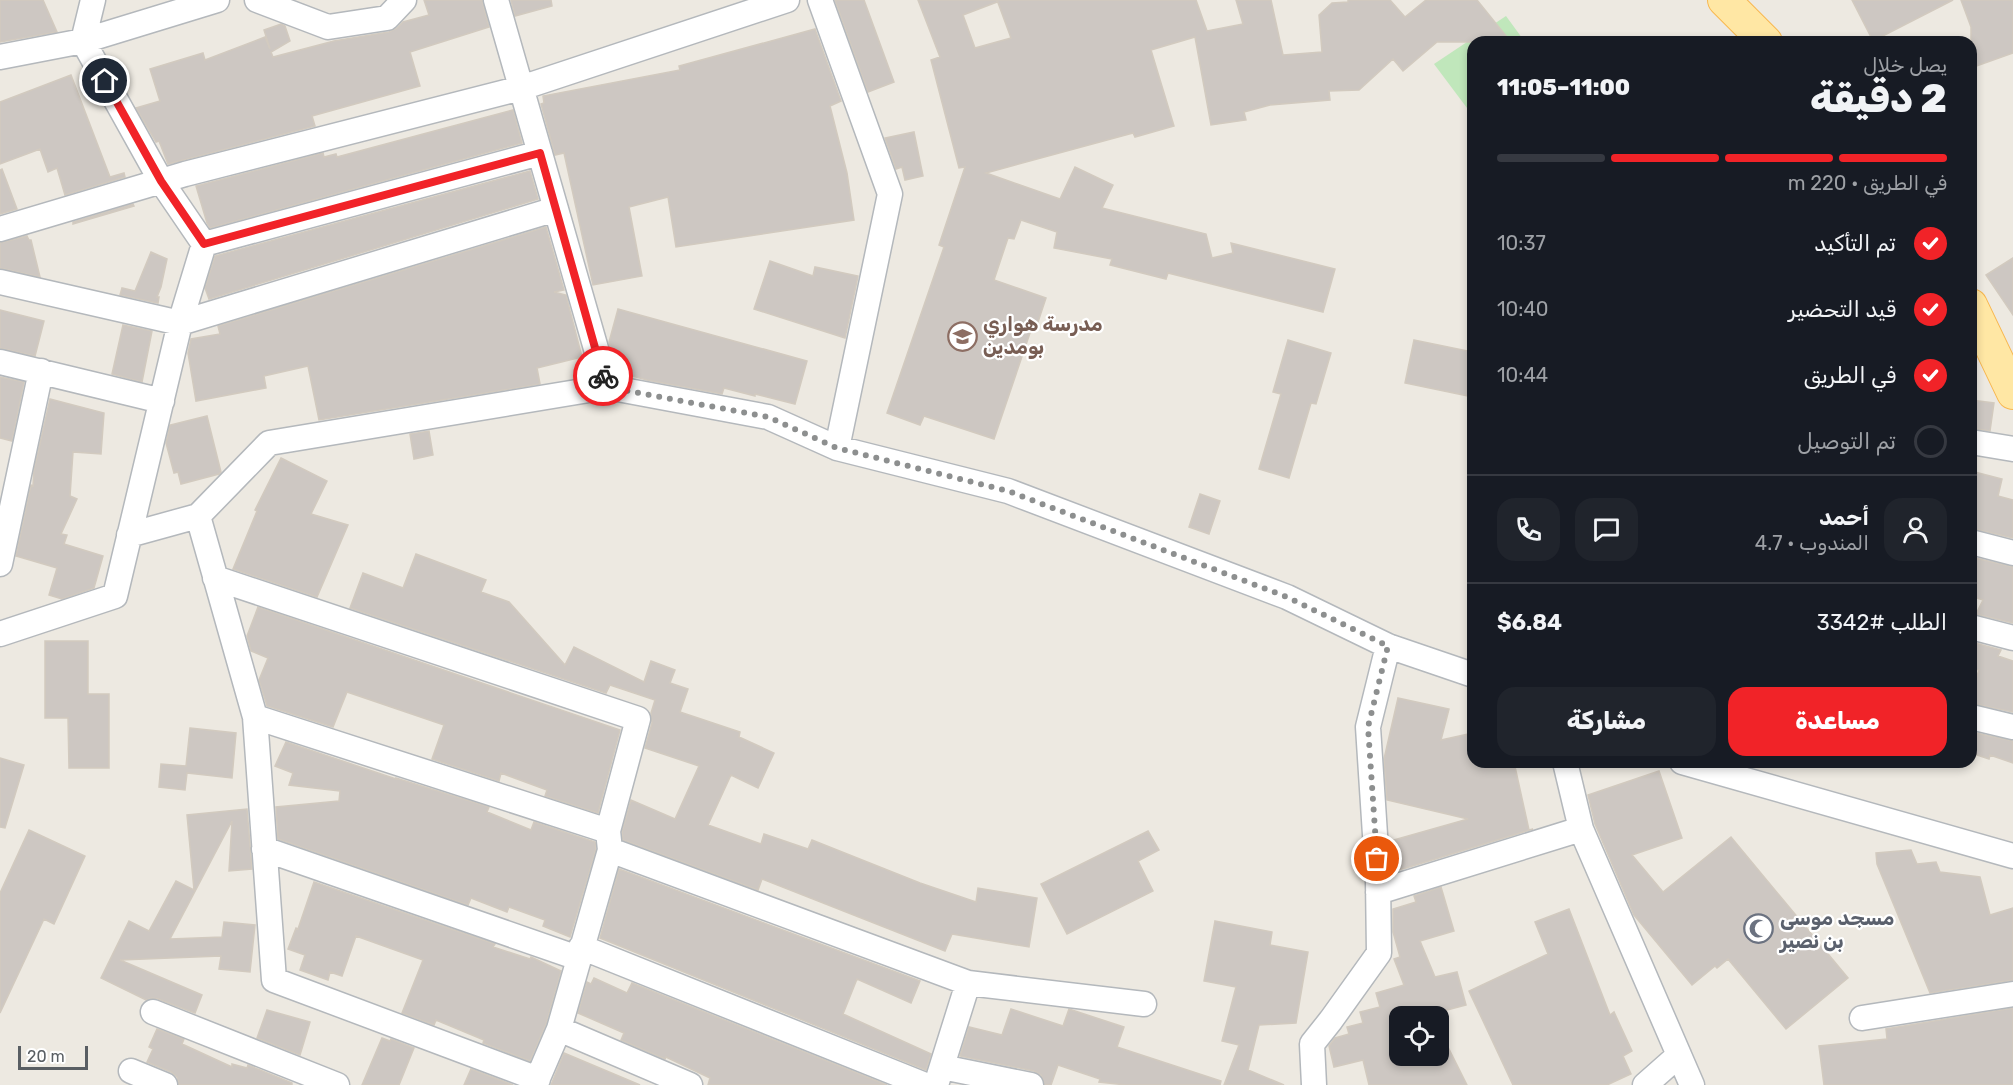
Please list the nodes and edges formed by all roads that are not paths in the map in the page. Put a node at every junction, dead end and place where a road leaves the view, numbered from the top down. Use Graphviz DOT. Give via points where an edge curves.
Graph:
graph roads {
  1 [pos="93,0"];
  2 [pos="217,0"];
  3 [pos="256,0"];
  4 [pos="404,0"];
  5 [pos="496,0"];
  6 [pos="787,0"];
  7 [pos="820,0"];
  8 [pos="1724,0"];
  9 [pos="1760,36"];
  10 [pos="83,41"];
  11 [pos="0,57"];
  12 [pos="522,88"];
  13 [pos="540,153"];
  14 [pos="161,181"];
  15 [pos="556,209"];
  16 [pos="0,229"];
  17 [pos="204,244"];
  18 [pos="0,282"];
  19 [pos="1977,314"];
  20 [pos="180,323"];
  21 [pos="2004,354"];
  22 [pos="0,362"];
  23 [pos="41,371"];
  24 [pos="607,387"];
  25 [pos="2013,393"];
  26 [pos="162,400"];
  27 [pos="1977,443"];
  28 [pos="837,448"];
  29 [pos="2013,450"];
  30 [pos="198,516"];
  31 [pos="129,536"];
  32 [pos="1977,544"];
  33 [pos="2013,553"];
  34 [pos="0,564"];
  35 [pos="215,578"];
  36 [pos="1977,629"];
  37 [pos="0,634"];
  38 [pos="2013,638"];
  39 [pos="1388,646"];
  40 [pos="1467,673"];
  41 [pos="255,717"];
  42 [pos="1977,718"];
  43 [pos="2013,727"];
  44 [pos="1566,768"];
  45 [pos="1727,768"];
  46 [pos="1749,771"];
  47 [pos="1581,829"];
  48 [pos="609,841"];
  49 [pos="264,849"];
  50 [pos="2013,855"];
  51 [pos="1378,892"];
  52 [pos="580,952"];
  53 [pos="968,983"];
  54 [pos="2013,994"];
  55 [pos="1144,1004"];
  56 [pos="153,1012"];
  57 [pos="1862,1018"];
  58 [pos="559,1029"];
  59 [pos="1679,1055"];
  60 [pos="131,1071"];
  61 [pos="939,1076"];
  62 [pos="536,1082"];
  63 [pos="165,1085"];
  64 [pos="337,1085"];
  65 [pos="690,1085"];
  66 [pos="925,1085"];
  67 [pos="1031,1085"];
  68 [pos="1314,1085"];
  69 [pos="1645,1085"];
  70 [pos="1692,1085"];
  1 -- 10 [label="street"];
  2 -- 10 [label="street"];
  3 -- 4 [label="street" via="328,27 387,18"];
  5 -- 12 [label="street"];
  6 -- 12 [label="street"];
  7 -- 28 [label="street" via="890,194"];
  8 -- 9 [label="main road"];
  10 -- 11 [label="street"];
  10 -- 14 [label="street"];
  12 -- 13 [label="street"];
  12 -- 14 [label="street"];
  13 -- 15 [label="street"];
  13 -- 17 [label="street"];
  14 -- 16 [label="street"];
  14 -- 17 [label="street"];
  15 -- 20 [label="street"];
  15 -- 24 [label="street"];
  17 -- 20 [label="street"];
  18 -- 20 [label="street"];
  19 -- 21 [label="main road"];
  20 -- 26 [label="street"];
  21 -- 25 [label="main road"];
  22 -- 23 [label="street"];
  23 -- 26 [label="street"];
  23 -- 34 [label="street"];
  24 -- 28 [label="street" via="768,417"];
  24 -- 30 [label="street" via="269,443"];
  26 -- 31 [label="street"];
  27 -- 29 [label="street"];
  28 -- 39 [label="street" via="1008,491 1287,597"];
  30 -- 31 [label="street"];
  30 -- 35 [label="street"];
  31 -- 37 [label="street" via="115,596"];
  32 -- 33 [label="street"];
  35 -- 41 [label="street"];
  35 -- 48 [label="street" via="638,719"];
  36 -- 38 [label="street"];
  39 -- 40 [label="street"];
  39 -- 51 [label="street" via="1368,727"];
  41 -- 48 [label="street"];
  41 -- 49 [label="street"];
  42 -- 43 [label="street"];
  44 -- 47 [label="street"];
  45 -- 46 [label="street"];
  46 -- 50 [label="street"];
  47 -- 51 [label="street"];
  47 -- 59 [label="street"];
  48 -- 52 [label="street"];
  48 -- 53 [label="street"];
  49 -- 52 [label="street"];
  49 -- 62 [label="street" via="274,980"];
  51 -- 68 [label="street" via="1379,953 1312,1044"];
  52 -- 58 [label="street"];
  52 -- 66 [label="street"];
  53 -- 55 [label="street"];
  53 -- 61 [label="street"];
  54 -- 57 [label="street"];
  56 -- 64 [label="street"];
  58 -- 62 [label="street"];
  58 -- 65 [label="street"];
  59 -- 69 [label="street"];
  59 -- 70 [label="street"];
  60 -- 63 [label="street"];
  61 -- 67 [label="street"];
}
